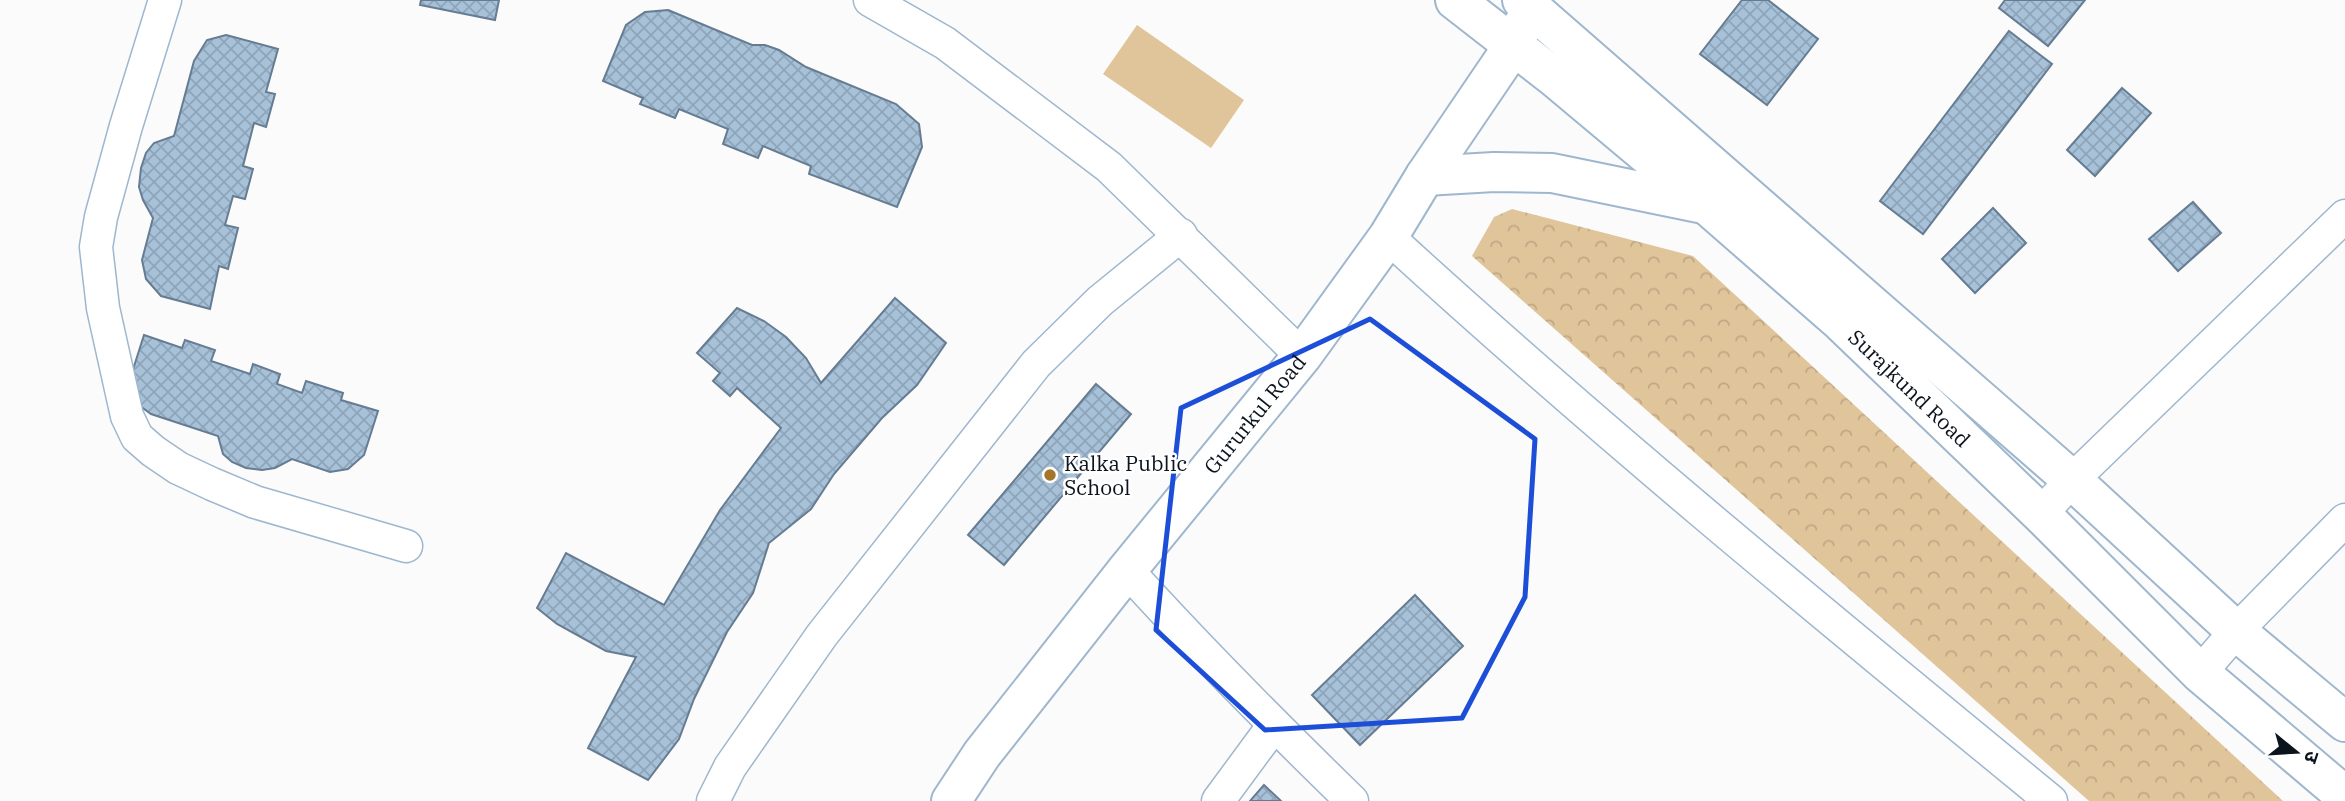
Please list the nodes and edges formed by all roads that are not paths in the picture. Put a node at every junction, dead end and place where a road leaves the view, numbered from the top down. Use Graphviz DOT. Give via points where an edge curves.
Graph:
graph roads {
  1 [pos="164,0"];
  2 [pos="870,0"];
  3 [pos="1455,0"];
  4 [pos="1529,3"];
  5 [pos="1513,45"];
  6 [pos="1425,176"];
  7 [pos="1709,206"];
  8 [pos="2345,216"];
  9 [pos="1181,235"];
  10 [pos="1388,237"];
  11 [pos="1302,356"];
  12 [pos="2072,480"];
  13 [pos="2042,513"];
  14 [pos="2345,520"];
  15 [pos="407,545"];
  16 [pos="1127,570"];
  17 [pos="2236,631"];
  18 [pos="2200,673"];
  19 [pos="2345,722"];
  20 [pos="1274,725"];
  21 [pos="2345,796"];
  22 [pos="713,801"];
  23 [pos="951,801"];
  24 [pos="1218,801"];
  25 [pos="1352,801"];
  26 [pos="2051,801"];
  1 -- 15 [label="street" via="122,139 96,247 103,308 127,416 137,437 153,451 212,484 255,502"];
  2 -- 9 [label="street" via="945,43 1109,167"];
  3 -- 5 [label="main road, Surajkund Road"];
  4 -- 5 [label="main road, Gururkul Road"];
  4 -- 12 [label="main road, Surajkund Road"];
  5 -- 6 [label="main road, Gururkul Road"];
  5 -- 7 [label="main road, Surajkund Road"];
  6 -- 7 [label="main road" via="1552,173"];
  6 -- 10 [label="main road, Gururkul Road"];
  7 -- 13 [label="main road, Surajkund Road" via="1841,322"];
  8 -- 12 [label="street"];
  9 -- 11 [label="street"];
  9 -- 22 [label="street" via="1100,301 1036,364 822,635 730,767"];
  10 -- 11 [label="main road, Gururkul Road"];
  10 -- 26 [label="street" via="1771,570"];
  11 -- 16 [label="main road, Gururkul Road"];
  12 -- 13 [label="street"];
  12 -- 17 [label="main road, Surajkund Road"];
  13 -- 18 [label="main road, Surajkund Road"];
  14 -- 17 [label="street"];
  16 -- 20 [label="street"];
  16 -- 23 [label="main road, Gururkul Road" via="982,754"];
  17 -- 18 [label="street"];
  17 -- 19 [label="main road, Surajkund Road"];
  18 -- 21 [label="main road, Surajkund Road"];
  20 -- 24 [label="street"];
  20 -- 25 [label="street"];
}
